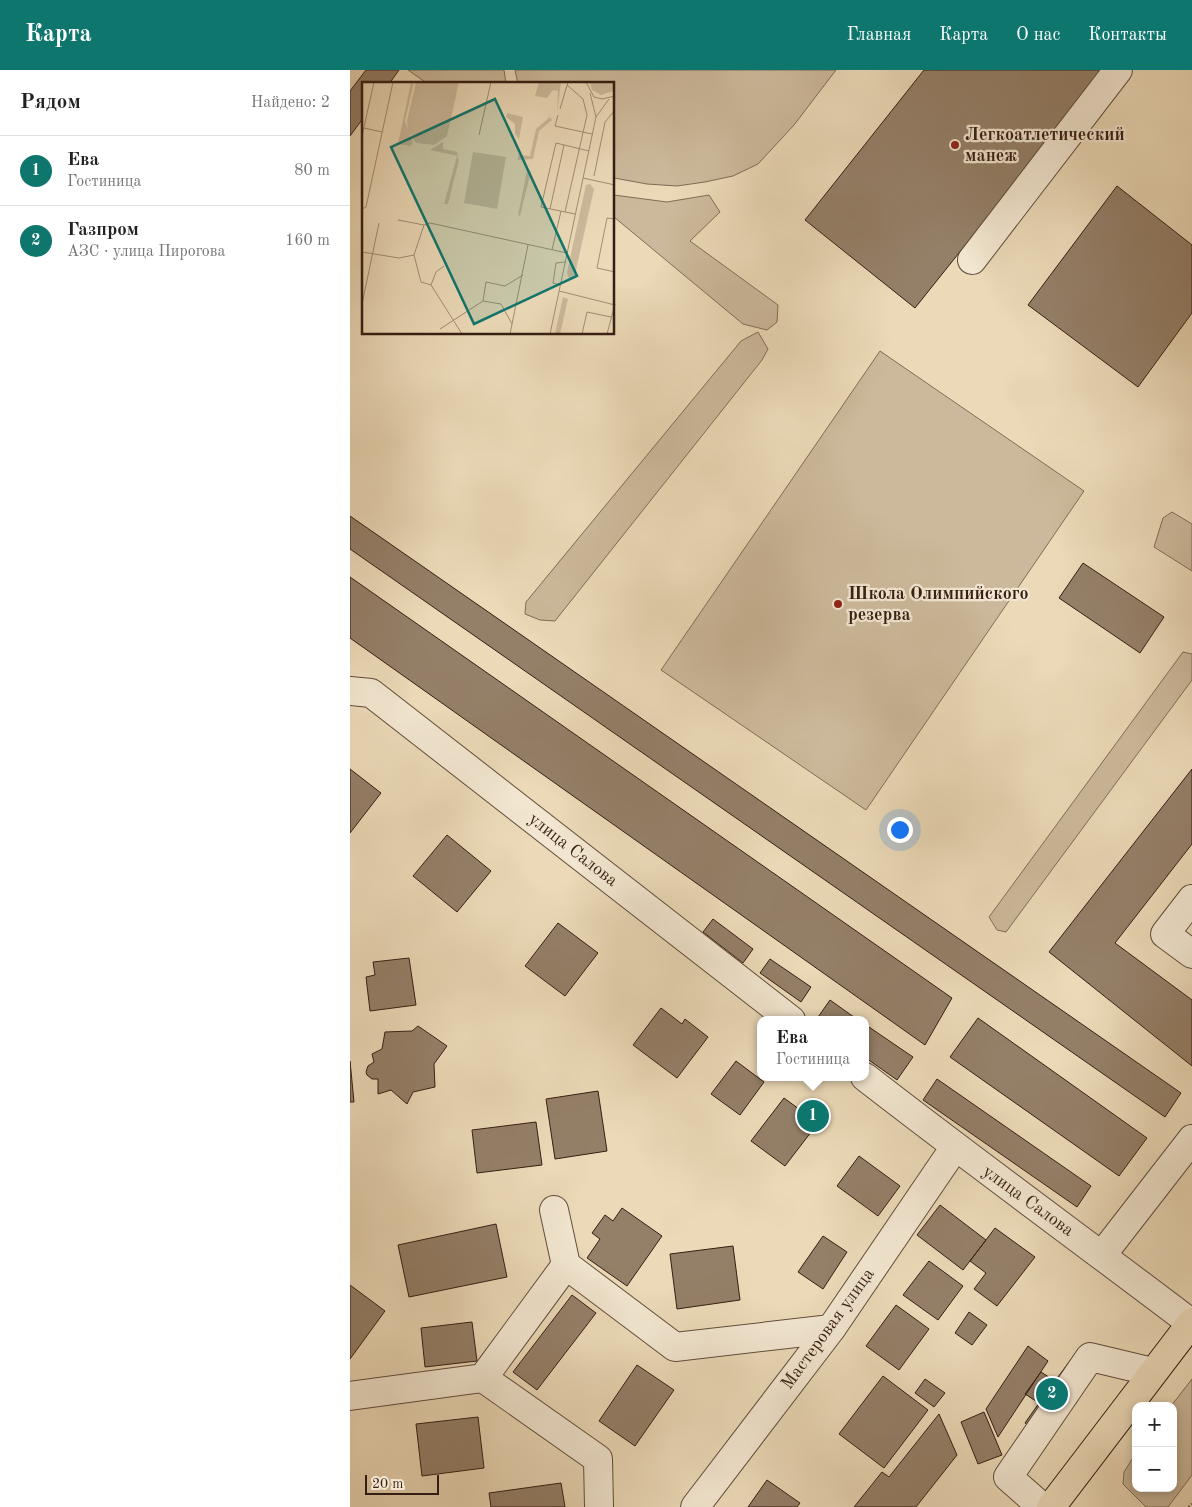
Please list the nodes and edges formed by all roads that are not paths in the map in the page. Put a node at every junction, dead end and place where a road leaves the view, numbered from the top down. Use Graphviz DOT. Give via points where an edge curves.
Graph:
graph roads {
  1 [pos="1118,70"];
  2 [pos="972,260"];
  3 [pos="350,691"];
  4 [pos="1192,899"];
  5 [pos="1192,954"];
  6 [pos="786,1016"];
  7 [pos="869,1080"];
  8 [pos="1192,1139"];
  9 [pos="955,1147"];
  10 [pos="554,1210"];
  11 [pos="1102,1255"];
  12 [pos="566,1265"];
  13 [pos="1192,1322"];
  14 [pos="830,1330"];
  15 [pos="1153,1372"];
  16 [pos="483,1378"];
  17 [pos="350,1396"];
  18 [pos="599,1507"];
  19 [pos="695,1507"];
  20 [pos="1042,1507"];
  21 [pos="1051,1507"];
  1 -- 2 [label="street"];
  3 -- 6 [label="street, улица Салова" via="371,692"];
  4 -- 5 [label="street" via="1165,934"];
  7 -- 9 [label="street, улица Салова"];
  8 -- 11 [label="street"];
  9 -- 11 [label="street, улица Салова"];
  9 -- 14 [label="street, Мастеровая улица"];
  10 -- 12 [label="street"];
  11 -- 13 [label="street, улица Салова"];
  12 -- 14 [label="street" via="675,1347"];
  12 -- 16 [label="street"];
  13 -- 15 [label="main road"];
  14 -- 19 [label="street, Мастеровая улица"];
  15 -- 20 [label="street" via="1090,1357 1008,1477"];
  15 -- 21 [label="main road"];
  16 -- 17 [label="street"];
  16 -- 18 [label="street" via="598,1459"];
}
